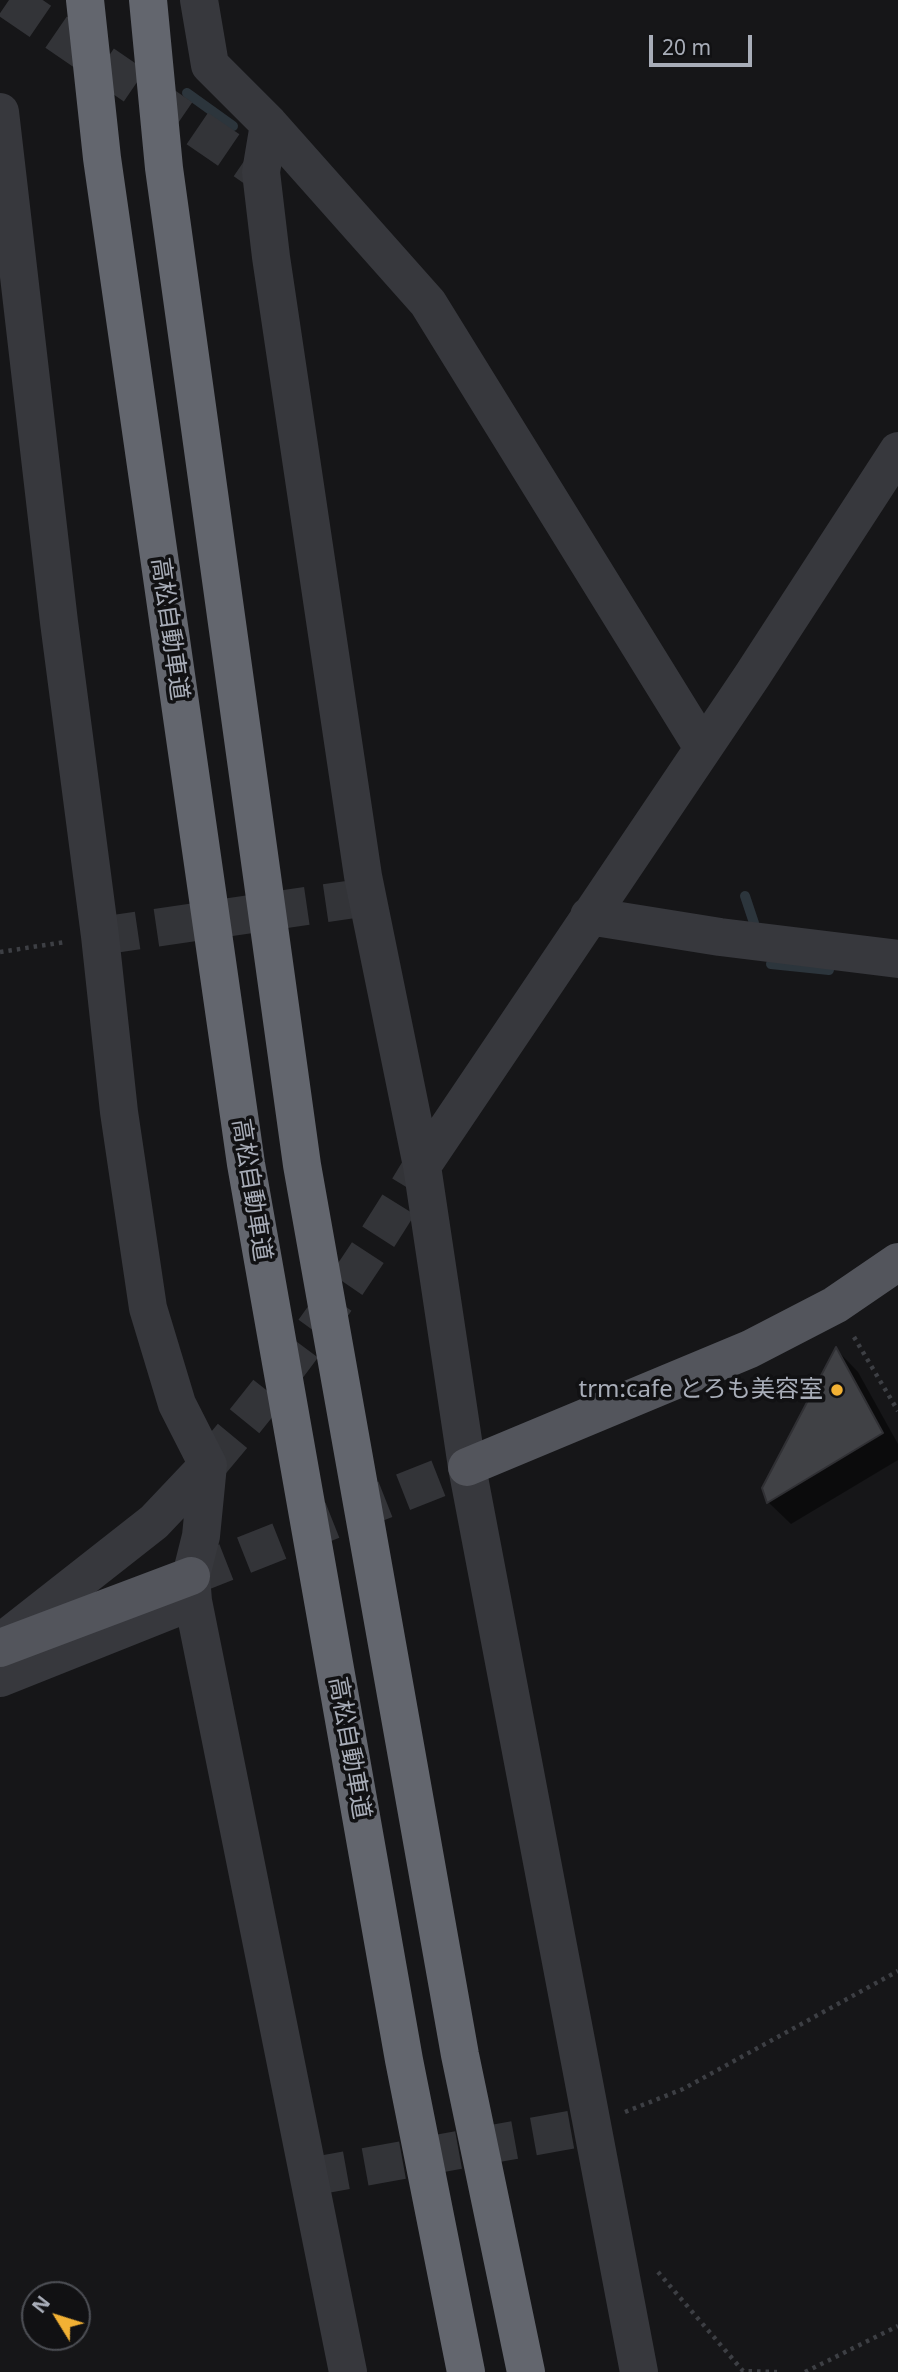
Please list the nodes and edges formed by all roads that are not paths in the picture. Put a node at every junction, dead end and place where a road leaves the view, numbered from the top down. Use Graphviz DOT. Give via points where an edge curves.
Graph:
graph roads {
  1 [pos="85,0"];
  2 [pos="148,0"];
  3 [pos="199,0"];
  4 [pos="0,112"];
  5 [pos="269,124"];
  6 [pos="897,452"];
  7 [pos="703,748"];
  8 [pos="589,916"];
  9 [pos="898,959"];
  10 [pos="422,1166"];
  11 [pos="898,1262"];
  12 [pos="208,1465"];
  13 [pos="467,1467"];
  14 [pos="192,1588"];
  15 [pos="0,1645"];
  16 [pos="0,1678"];
  17 [pos="348,2372"];
  18 [pos="466,2372"];
  19 [pos="526,2372"];
  20 [pos="639,2372"];
  1 -- 18 [label="highway, 高松自動車道" via="102,158 246,1164 404,2060"];
  2 -- 19 [label="highway" via="164,168 302,1165 460,2056"];
  3 -- 5 [label="street" via="210,65"];
  4 -- 12 [label="street" via="118,1112 148,1308 177,1404"];
  5 -- 7 [label="street" via="428,303"];
  5 -- 10 [label="street" via="261,172 273,271 363,876"];
  6 -- 7 [label="street"];
  7 -- 8 [label="street"];
  8 -- 9 [label="street"];
  8 -- 10 [label="street"];
  10 -- 13 [label="street"];
  11 -- 13 [label="main road" via="835,1305 750,1349"];
  12 -- 14 [label="street"];
  12 -- 15 [label="street" via="154,1522"];
  13 -- 20 [label="street"];
  14 -- 15 [label="main road"];
  14 -- 16 [label="street"];
  14 -- 17 [label="street"];
}
